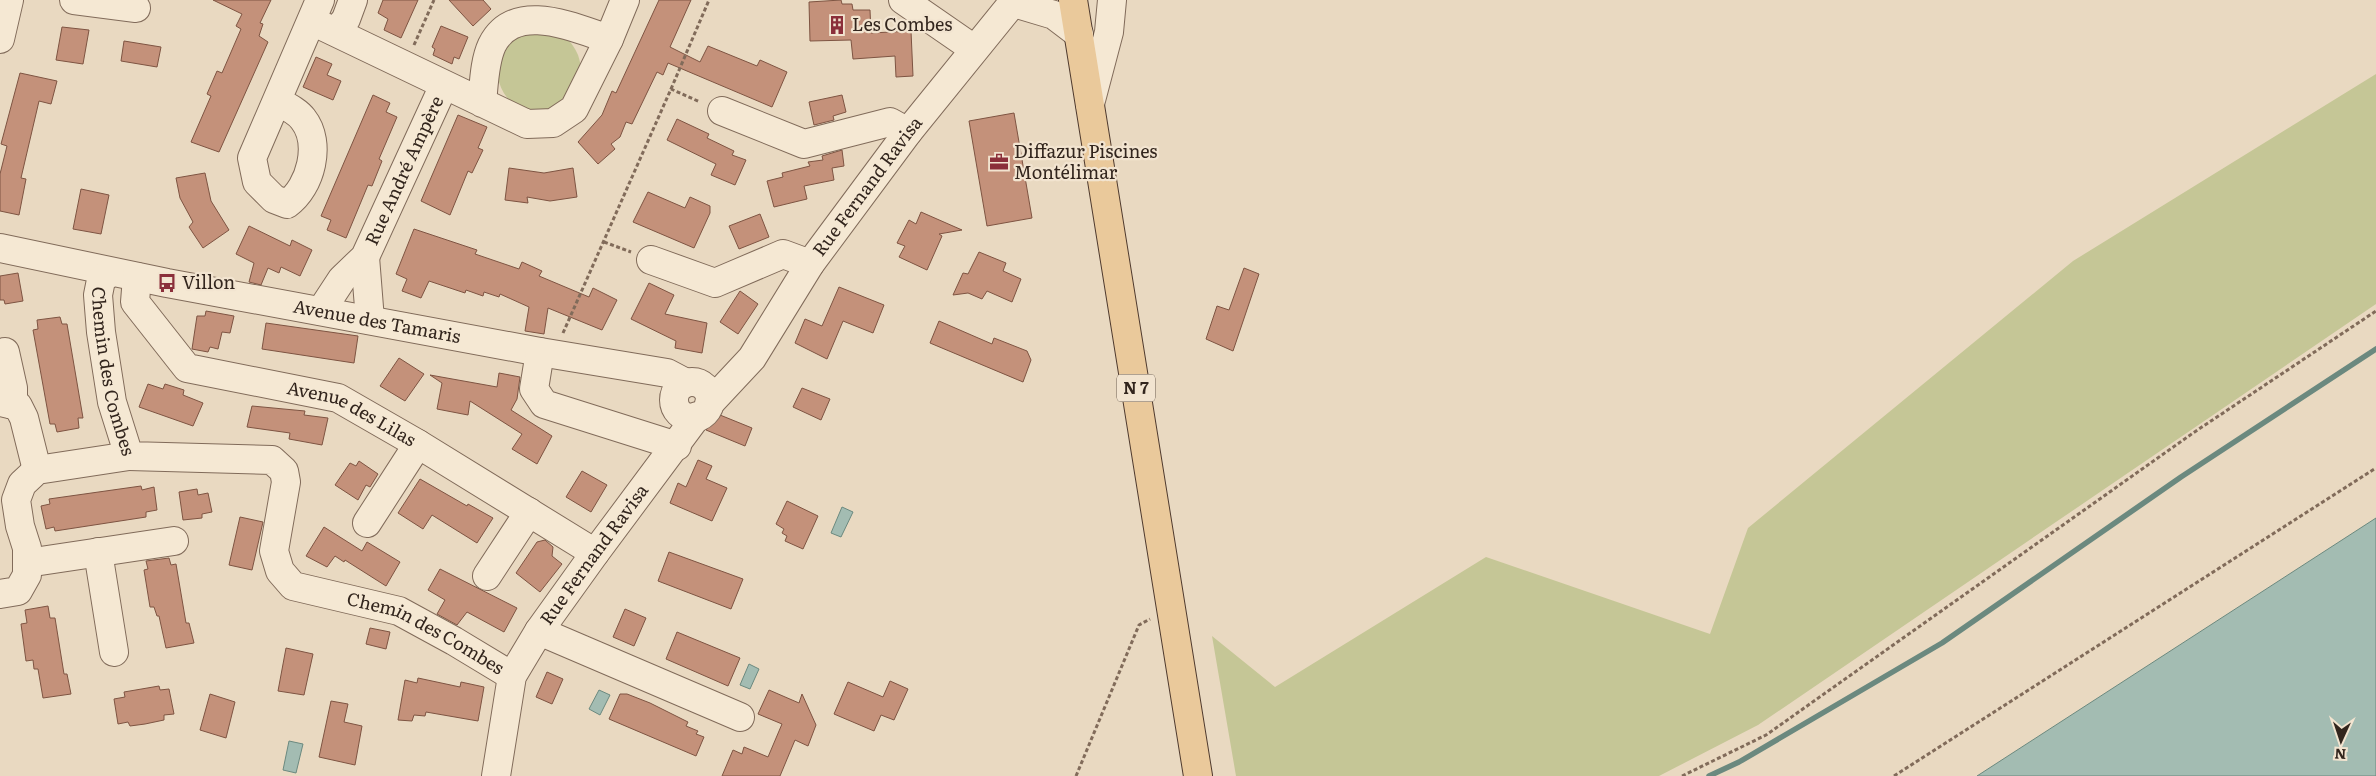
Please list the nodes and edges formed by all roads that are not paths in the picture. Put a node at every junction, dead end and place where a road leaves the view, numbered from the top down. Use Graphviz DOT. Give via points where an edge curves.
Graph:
graph roads {
  1 [pos="9,0"];
  2 [pos="74,0"];
  3 [pos="353,0"];
  4 [pos="625,0"];
  5 [pos="904,0"];
  6 [pos="1073,0"];
  7 [pos="1112,0"];
  8 [pos="1014,1"];
  9 [pos="136,8"];
  10 [pos="323,18"];
  11 [pos="576,29"];
  12 [pos="1079,34"];
  13 [pos="0,39"];
  14 [pos="609,39"];
  15 [pos="974,49"];
  16 [pos="591,78"];
  17 [pos="444,85"];
  18 [pos="277,101"];
  19 [pos="482,103"];
  20 [pos="1090,104"];
  21 [pos="722,111"];
  22 [pos="908,132"];
  23 [pos="0,248"];
  24 [pos="365,257"];
  25 [pos="651,260"];
  26 [pos="810,264"];
  27 [pos="110,272"];
  28 [pos="137,277"];
  29 [pos="321,311"];
  30 [pos="370,320"];
  31 [pos="5,352"];
  32 [pos="547,353"];
  33 [pos="6,404"];
  34 [pos="688,411"];
  35 [pos="418,444"];
  36 [pos="129,456"];
  37 [pos="37,470"];
  38 [pos="529,512"];
  39 [pos="366,523"];
  40 [pos="174,541"];
  41 [pos="98,552"];
  42 [pos="594,553"];
  43 [pos="27,563"];
  44 [pos="487,576"];
  45 [pos="0,594"];
  46 [pos="539,631"];
  47 [pos="114,652"];
  48 [pos="512,676"];
  49 [pos="740,717"];
  50 [pos="496,776"];
  51 [pos="1198,776"];
  1 -- 13 [label="street"];
  2 -- 9 [label="street"];
  3 -- 10 [label="street" via="346,19"];
  4 -- 14 [label="street"];
  5 -- 15 [label="street"];
  6 -- 12 [label="main road, N 7"];
  7 -- 20 [label="street" via="1109,32"];
  8 -- 12 [label="street, Rue Fernand Ravisa" via="1054,15"];
  8 -- 15 [label="street, Rue Fernand Ravisa"];
  10 -- 17 [label="street"];
  10 -- 18 [label="street"];
  11 -- 14 [label="street"];
  11 -- 16 [label="street" via="587,53"];
  11 -- 19 [label="street" via="535,19 510,27 492,45"];
  12 -- 20 [label="main road, N 7"];
  14 -- 16 [label="street"];
  15 -- 22 [label="street, Rue Fernand Ravisa"];
  16 -- 19 [label="street" via="574,109 553,123 527,124"];
  17 -- 19 [label="street"];
  17 -- 24 [label="street, Rue André Ampère"];
  20 -- 51 [label="main road, N 7"];
  21 -- 22 [label="street" via="804,144 890,122"];
  22 -- 26 [label="street, Rue Fernand Ravisa"];
  23 -- 27 [label="street, Chemin des Combes"];
  24 -- 29 [label="street, Rue André Ampère" via="342,278"];
  24 -- 30 [label="street, Rue André Ampère"];
  25 -- 26 [label="street" via="715,283 782,254"];
  26 -- 34 [label="street, Rue Fernand Ravisa" via="752,358 734,379"];
  27 -- 28 [label="street, Avenue des Tamaris"];
  27 -- 36 [label="street, Chemin des Combes" via="101,280 98,295 101,332 112,402"];
  28 -- 29 [label="street, Avenue des Tamaris"];
  28 -- 35 [label="street, Avenue des Lilas" via="135,302 187,368 338,398"];
  29 -- 30 [label="street, Avenue des Tamaris"];
  30 -- 32 [label="street, Avenue des Tamaris"];
  31 -- 33 [label="street" via="13,388"];
  32 -- 34 [label="street, Avenue des Tamaris" via="667,373"];
  32 -- 34 [label="street" via="534,389 544,404"];
  33 -- 37 [label="street" via="18,406 24,418"];
  34 -- 42 [label="street, Rue Fernand Ravisa"];
  35 -- 38 [label="street, Avenue des Lilas"];
  35 -- 39 [label="street"];
  36 -- 37 [label="street"];
  36 -- 48 [label="street, Chemin des Combes" via="272,460 284,471 286,482 274,551 280,571 293,586 399,611"];
  37 -- 43 [label="street" via="22,484 16,500 27,548"];
  38 -- 42 [label="street, Avenue des Lilas"];
  38 -- 44 [label="street"];
  40 -- 41 [label="street"];
  41 -- 43 [label="street"];
  41 -- 47 [label="street"];
  42 -- 46 [label="street, Rue Fernand Ravisa"];
  43 -- 45 [label="street" via="27,576 18,591"];
  46 -- 48 [label="street, Rue Fernand Ravisa"];
  46 -- 49 [label="street"];
  48 -- 50 [label="street"];
}
